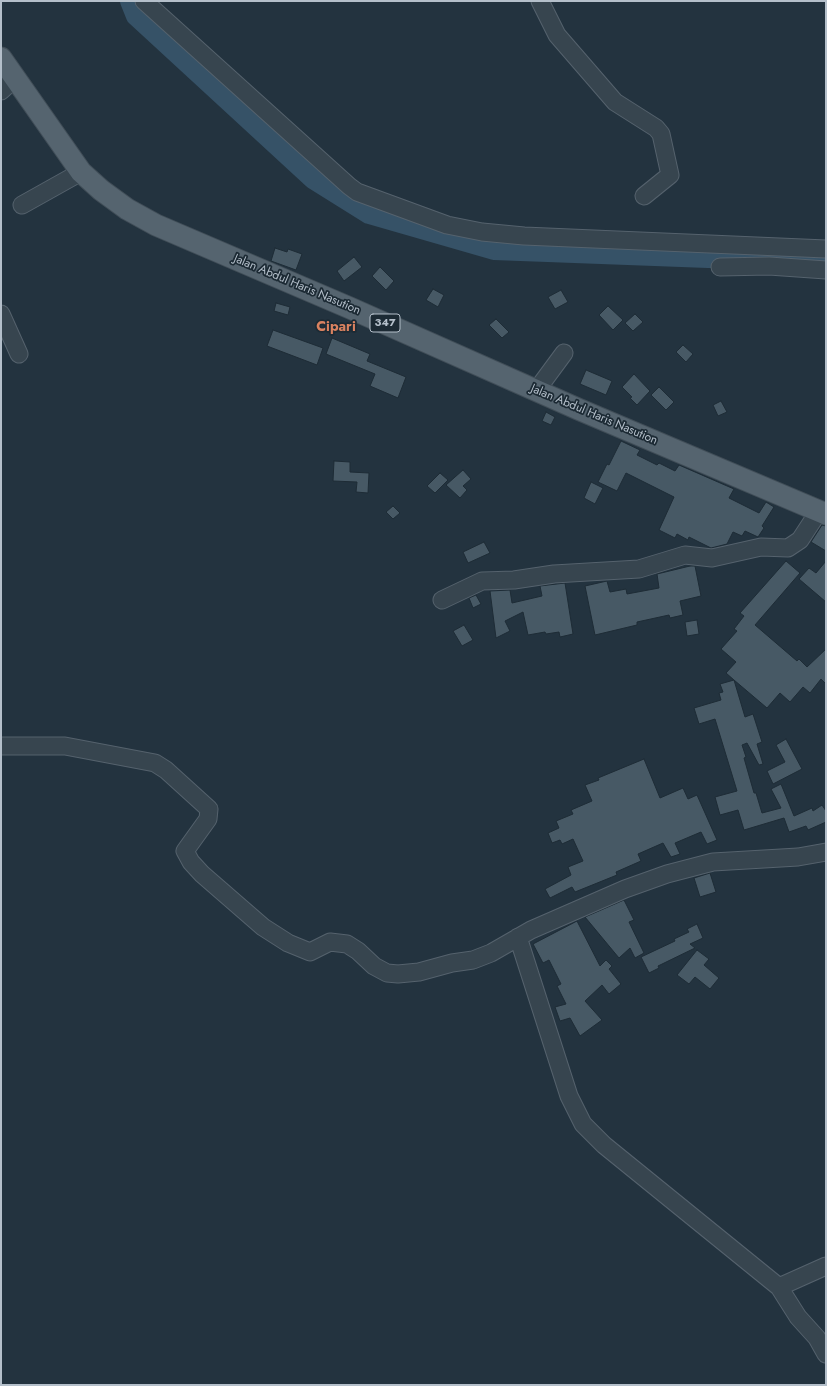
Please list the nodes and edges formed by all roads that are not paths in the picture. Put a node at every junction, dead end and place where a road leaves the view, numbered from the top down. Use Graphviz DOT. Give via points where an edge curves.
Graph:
graph roads {
  1 [pos="144,1"];
  2 [pos="540,1"];
  3 [pos="1,58"];
  4 [pos="8,85"];
  5 [pos="81,172"];
  6 [pos="644,196"];
  7 [pos="22,205"];
  8 [pos="826,249"];
  9 [pos="720,267"];
  10 [pos="826,270"];
  11 [pos="1,314"];
  12 [pos="564,353"];
  13 [pos="18,354"];
  14 [pos="536,391"];
  15 [pos="823,513"];
  16 [pos="442,600"];
  17 [pos="1,746"];
  18 [pos="826,852"];
  19 [pos="518,937"];
  20 [pos="826,1266"];
  21 [pos="779,1287"];
  22 [pos="826,1354"];
  1 -- 8 [label="street" via="357,192 447,224 482,232"];
  2 -- 6 [label="street" via="557,35 615,102 656,128 661,134 670,175"];
  3 -- 4 [label="main road, Jalan Abdul Haris Nasution / 347"];
  4 -- 5 [label="main road, Jalan Abdul Haris Nasution / 347"];
  5 -- 7 [label="street"];
  5 -- 14 [label="main road, Jalan Abdul Haris Nasution / 347" via="122,205 156,224"];
  9 -- 10 [label="street" via="769,266"];
  11 -- 13 [label="street"];
  12 -- 14 [label="street"];
  14 -- 15 [label="main road, Jalan Abdul Haris Nasution / 347"];
  15 -- 16 [label="street" via="800,540 788,548 761,547 712,558 685,555 639,569 482,581"];
  17 -- 19 [label="street" via="65,746 155,763 166,770 209,809 208,819 185,851 191,862 263,927 302,950 310,952 330,942 347,944 374,966 387,973 398,974 473,960"];
  18 -- 19 [label="street" via="798,857 713,862 666,874 625,889"];
  19 -- 21 [label="street" via="569,1096 583,1124 604,1145"];
  20 -- 21 [label="street"];
  21 -- 22 [label="street"];
}
